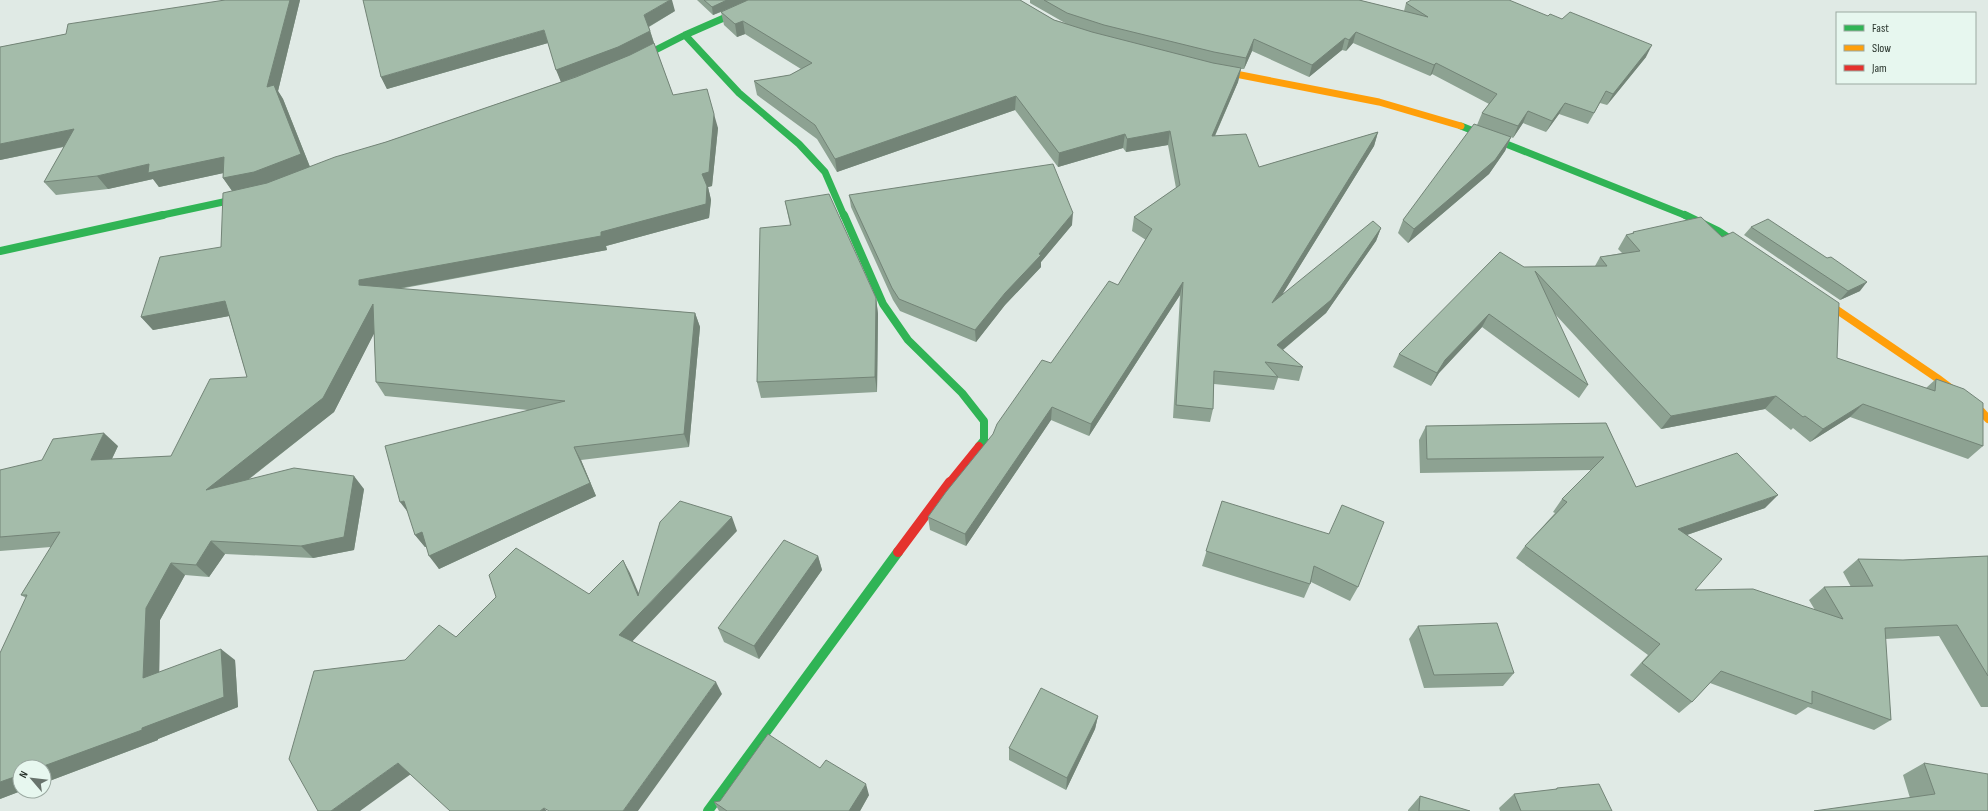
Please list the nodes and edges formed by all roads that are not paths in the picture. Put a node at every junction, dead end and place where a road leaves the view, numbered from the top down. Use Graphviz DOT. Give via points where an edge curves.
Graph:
graph roads {
  1 [pos="765,0"];
  2 [pos="685,35"];
  3 [pos="622,66"];
  4 [pos="1204,68"];
  5 [pos="262,193"];
  6 [pos="0,251"];
  7 [pos="1760,259"];
  8 [pos="1805,289"];
  9 [pos="1988,419"];
  10 [pos="708,811"];
  1 -- 2 [label="street"];
  2 -- 3 [label="street"];
  2 -- 10 [label="street" via="738,94 799,144 825,172 883,304 908,340 962,393 984,421 984,440 938,496 858,610 748,753"];
  4 -- 7 [label="street" via="1365,99 1434,117 1549,159 1703,223"];
  5 -- 6 [label="street"];
  8 -- 9 [label="street" via="1936,378"];
}
